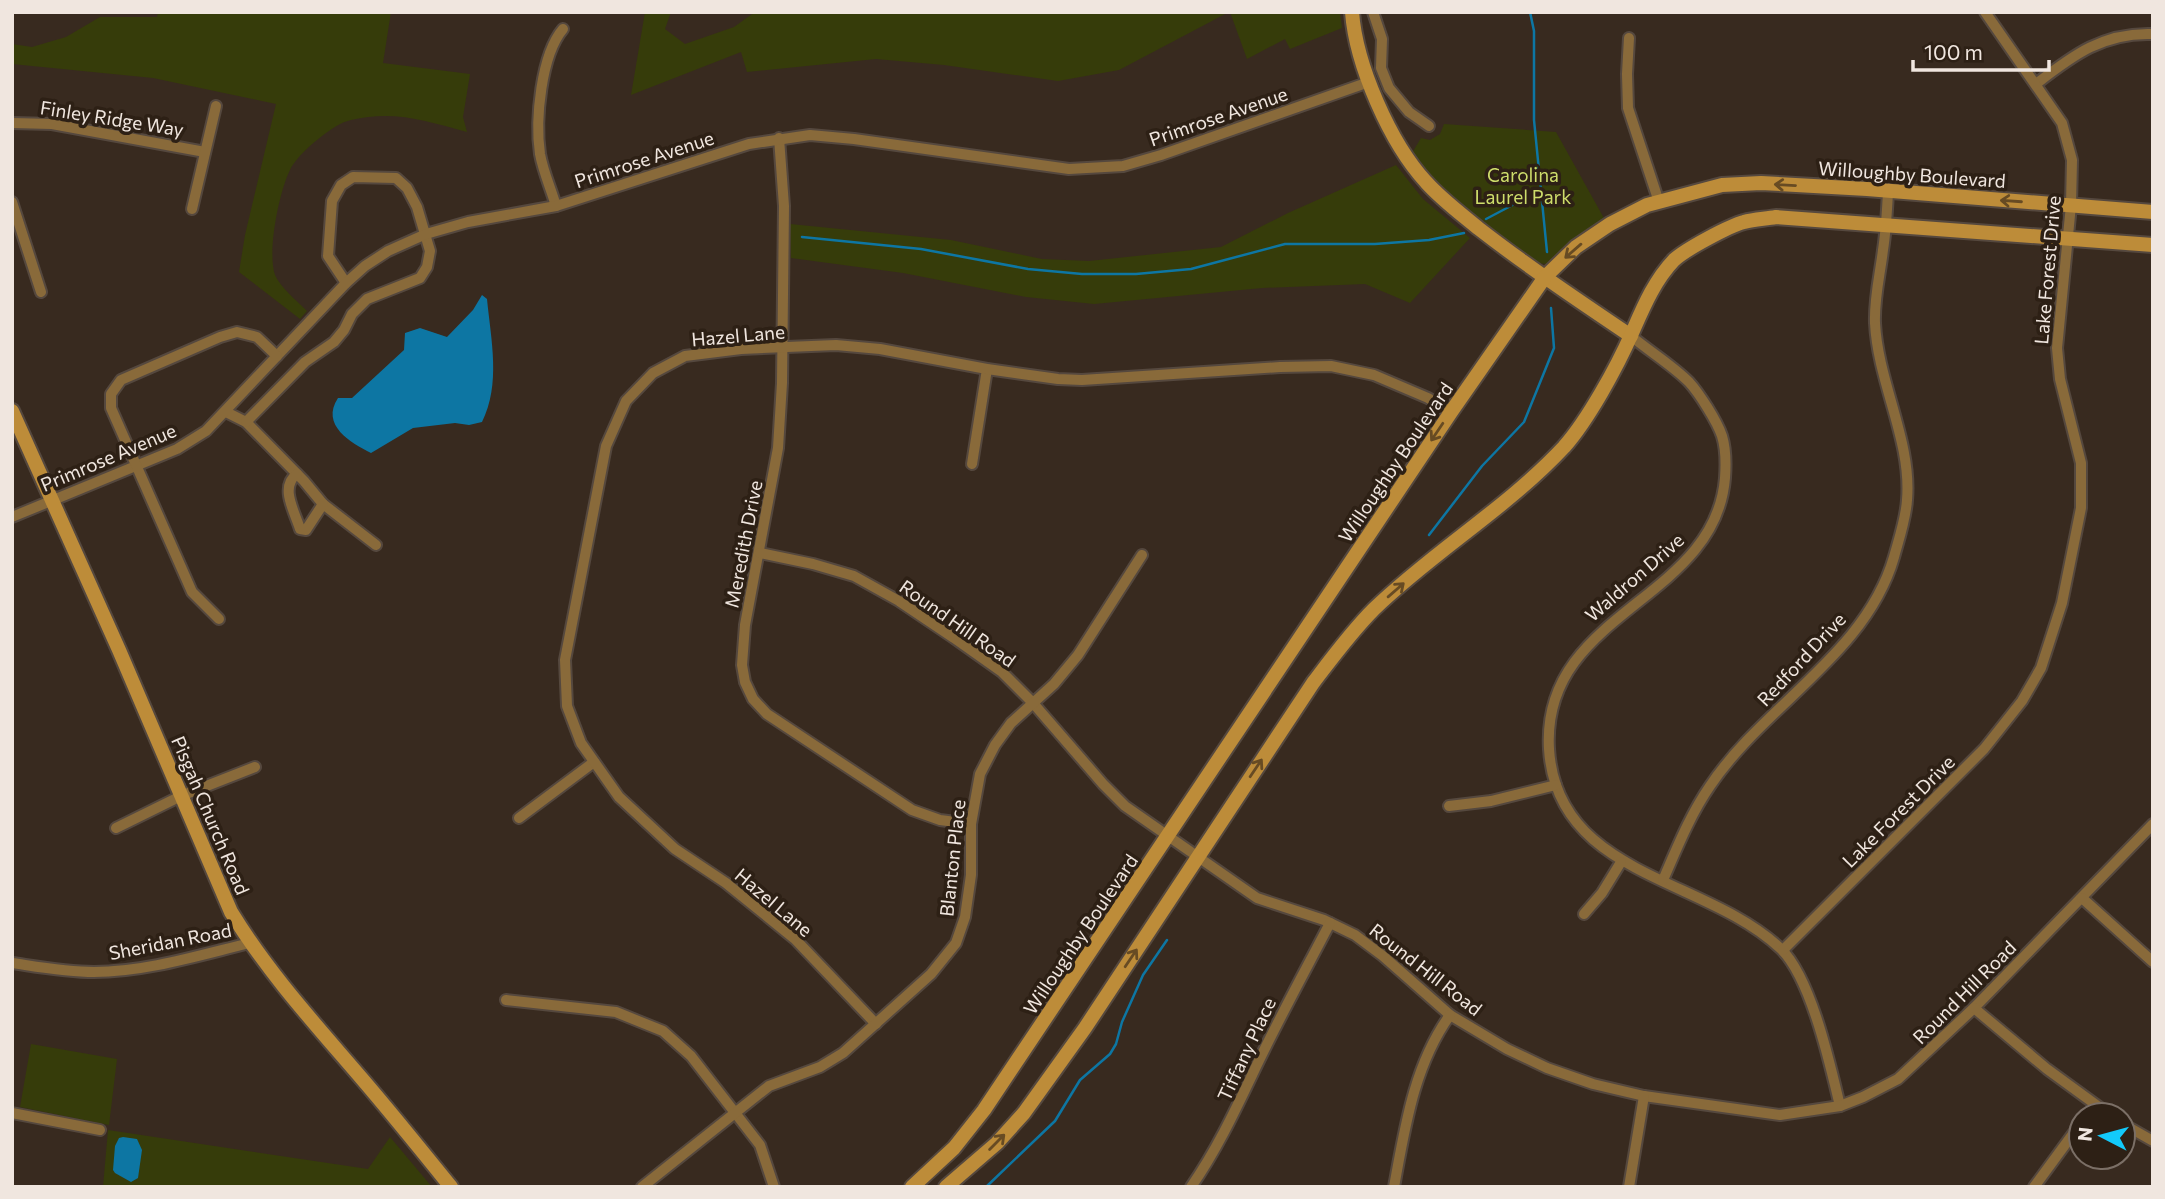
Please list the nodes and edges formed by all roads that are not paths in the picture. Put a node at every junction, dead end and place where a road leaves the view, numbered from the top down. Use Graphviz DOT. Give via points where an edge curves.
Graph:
graph roads {
  1 [pos="1352,12"];
  2 [pos="1373,12"];
  3 [pos="1984,12"];
  4 [pos="563,29"];
  5 [pos="2153,34"];
  6 [pos="1629,38"];
  7 [pos="1369,82"];
  8 [pos="2036,84"];
  9 [pos="216,106"];
  10 [pos="12,123"];
  11 [pos="1429,126"];
  12 [pos="779,138"];
  13 [pos="205,152"];
  14 [pos="1888,192"];
  15 [pos="12,202"];
  16 [pos="1659,202"];
  17 [pos="2071,205"];
  18 [pos="556,206"];
  19 [pos="192,209"];
  20 [pos="2153,212"];
  21 [pos="1886,226"];
  22 [pos="426,234"];
  23 [pos="2067,238"];
  24 [pos="2153,245"];
  25 [pos="1545,277"];
  26 [pos="346,283"];
  27 [pos="41,292"];
  28 [pos="1630,336"];
  29 [pos="782,347"];
  30 [pos="277,356"];
  31 [pos="987,369"];
  32 [pos="12,411"];
  33 [pos="226,412"];
  34 [pos="1451,412"];
  35 [pos="246,422"];
  36 [pos="972,464"];
  37 [pos="135,466"];
  38 [pos="297,474"];
  39 [pos="51,500"];
  40 [pos="323,504"];
  41 [pos="12,517"];
  42 [pos="376,545"];
  43 [pos="760,553"];
  44 [pos="1142,555"];
  45 [pos="219,619"];
  46 [pos="1034,703"];
  47 [pos="594,762"];
  48 [pos="255,766"];
  49 [pos="1556,785"];
  50 [pos="181,796"];
  51 [pos="1449,806"];
  52 [pos="519,818"];
  53 [pos="971,824"];
  54 [pos="2153,824"];
  55 [pos="117,828"];
  56 [pos="1168,836"];
  57 [pos="1198,858"];
  58 [pos="1621,862"];
  59 [pos="1663,880"];
  60 [pos="2082,898"];
  61 [pos="1584,915"];
  62 [pos="1329,923"];
  63 [pos="250,943"];
  64 [pos="1783,950"];
  65 [pos="2153,962"];
  66 [pos="12,963"];
  67 [pos="506,1000"];
  68 [pos="1974,1009"];
  69 [pos="1450,1015"];
  70 [pos="876,1024"];
  71 [pos="1644,1096"];
  72 [pos="2089,1101"];
  73 [pos="1840,1105"];
  74 [pos="736,1112"];
  75 [pos="12,1113"];
  76 [pos="100,1130"];
  77 [pos="2137,1132"];
  78 [pos="2153,1141"];
  79 [pos="2067,1142"];
  80 [pos="451,1187"];
  81 [pos="642,1187"];
  82 [pos="774,1187"];
  83 [pos="912,1187"];
  84 [pos="946,1187"];
  85 [pos="1191,1187"];
  86 [pos="1394,1187"];
  87 [pos="1629,1187"];
  88 [pos="2034,1187"];
  1 -- 7 [label="street, Waldron Drive"];
  2 -- 11 [label="street" via="1382,39 1381,68 1389,88 1409,112"];
  3 -- 8 [label="street, Lake Forest Drive"];
  4 -- 18 [label="street" via="554,39 546,63 537,124 540,155"];
  5 -- 8 [label="street" via="2093,44"];
  6 -- 16 [label="street" via="1628,108"];
  7 -- 12 [label="street, Primrose Avenue" via="1161,155 1093,169 854,138"];
  7 -- 25 [label="street, Waldron Drive" via="1399,144 1426,183"];
  8 -- 17 [label="street, Lake Forest Drive" via="2062,124 2072,160"];
  9 -- 13 [label="street, Finley Ridge Way"];
  10 -- 13 [label="street, Finley Ridge Way" via="52,124"];
  12 -- 18 [label="street, Primrose Avenue" via="670,167"];
  12 -- 29 [label="street, Meredith Drive" via="784,205"];
  13 -- 19 [label="street, Finley Ridge Way"];
  14 -- 16 [label="street, Willoughby Boulevard, one-way" via="1722,185"];
  17 -- 14 [label="street, Willoughby Boulevard, one-way"];
  14 -- 21 [label="street, Redford Drive"];
  15 -- 27 [label="street"];
  16 -- 25 [label="street, Willoughby Boulevard, one-way" via="1610,224 1576,247"];
  17 -- 20 [label="street, Willoughby Boulevard"];
  17 -- 23 [label="street, Lake Forest Drive"];
  18 -- 22 [label="street, Primrose Avenue"];
  21 -- 23 [label="street"];
  21 -- 28 [label="street" via="1776,217 1743,222 1675,260 1647,296"];
  21 -- 59 [label="street, Redford Drive" via="1875,323 1879,357 1903,448 1908,500 1894,558 1880,592 1856,629 1710,785"];
  22 -- 26 [label="street, Primrose Avenue" via="388,251"];
  22 -- 26 [label="street" via="407,188 396,178 353,177 341,185 332,201 328,239 328,256"];
  22 -- 35 [label="street" via="430,251 420,278 367,299 334,342 304,362"];
  23 -- 24 [label="street"];
  23 -- 64 [label="street, Lake Forest Drive" via="2057,348 2081,463 2081,508 2062,603 2041,668 1984,749"];
  25 -- 28 [label="street, Waldron Drive"];
  25 -- 34 [label="street, Willoughby Boulevard"];
  26 -- 30 [label="street, Primrose Avenue"];
  28 -- 49 [label="street, Waldron Drive" via="1688,381 1708,410 1722,435 1724,491 1705,540 1687,561 1594,637 1565,676 1551,712 1549,749"];
  57 -- 28 [label="street, one-way" via="1345,642 1382,603 1565,446 1600,394"];
  29 -- 31 [label="street, Hazel Lane" via="880,349"];
  29 -- 43 [label="street, Meredith Drive" via="778,448"];
  29 -- 47 [label="street, Hazel Lane" via="685,356 653,373 626,401 606,446 565,660 567,706"];
  30 -- 33 [label="street, Primrose Avenue"];
  30 -- 37 [label="street" via="257,337 237,332 121,380 111,394 111,408"];
  31 -- 34 [label="street, Hazel Lane" via="1082,380 1331,366 1374,375"];
  31 -- 36 [label="street"];
  32 -- 39 [label="street, Pisgah Church Road"];
  33 -- 35 [label="street"];
  33 -- 37 [label="street, Primrose Avenue" via="177,449"];
  34 -- 56 [label="street, Willoughby Boulevard, one-way"];
  35 -- 38 [label="street"];
  37 -- 39 [label="street, Primrose Avenue"];
  37 -- 45 [label="street" via="192,593"];
  38 -- 40 [label="street"];
  38 -- 40 [label="street" via="288,491 300,529 306,530"];
  39 -- 41 [label="street, Primrose Avenue"];
  39 -- 50 [label="street, Pisgah Church Road"];
  40 -- 42 [label="street"];
  43 -- 46 [label="street, Round Hill Road" via="854,576 992,665"];
  43 -- 53 [label="street, Meredith Drive" via="742,664 753,698 767,714 912,810"];
  44 -- 46 [label="street, Blanton Place" via="1078,655"];
  46 -- 53 [label="street, Blanton Place" via="995,745 980,774"];
  46 -- 56 [label="street, Round Hill Road" via="1102,784"];
  47 -- 52 [label="street"];
  47 -- 70 [label="street, Hazel Lane" via="619,797 665,841 795,939"];
  48 -- 50 [label="street"];
  49 -- 51 [label="street"];
  49 -- 58 [label="street, Waldron Drive" via="1569,812 1597,845"];
  50 -- 55 [label="street"];
  50 -- 63 [label="street, Pisgah Church Road" via="231,912"];
  53 -- 70 [label="street, Blanton Place" via="971,875 956,943 931,974"];
  54 -- 60 [label="street, Round Hill Road"];
  56 -- 57 [label="street, Round Hill Road"];
  56 -- 83 [label="street, Willoughby Boulevard" via="984,1110 954,1148"];
  57 -- 62 [label="street, Round Hill Road" via="1257,898"];
  84 -- 57 [label="street, one-way" via="1024,1113"];
  58 -- 59 [label="street, Waldron Drive"];
  58 -- 61 [label="street"];
  59 -- 64 [label="street, Waldron Drive" via="1735,914"];
  60 -- 65 [label="street"];
  60 -- 68 [label="street, Round Hill Road"];
  62 -- 69 [label="street, Round Hill Road" via="1383,956"];
  62 -- 85 [label="street, Tiffany Place" via="1234,1116"];
  63 -- 66 [label="street, Sheridan Road" via="111,972"];
  63 -- 80 [label="street, Pisgah Church Road"];
  64 -- 73 [label="street, Waldron Drive" via="1800,977 1820,1028"];
  67 -- 74 [label="street" via="615,1012 663,1031 691,1056"];
  68 -- 72 [label="street"];
  68 -- 73 [label="street, Round Hill Road" via="1898,1079"];
  69 -- 71 [label="street, Round Hill Road" via="1547,1068"];
  69 -- 86 [label="street" via="1427,1056 1414,1093"];
  70 -- 74 [label="street, Blanton Place" via="843,1053 769,1086"];
  71 -- 73 [label="street, Round Hill Road" via="1780,1115"];
  71 -- 87 [label="street"];
  74 -- 81 [label="street, Blanton Place"];
  74 -- 82 [label="street" via="760,1145"];
  75 -- 76 [label="street"];
  77 -- 78 [label="street"];
  79 -- 88 [label="street"];
}
